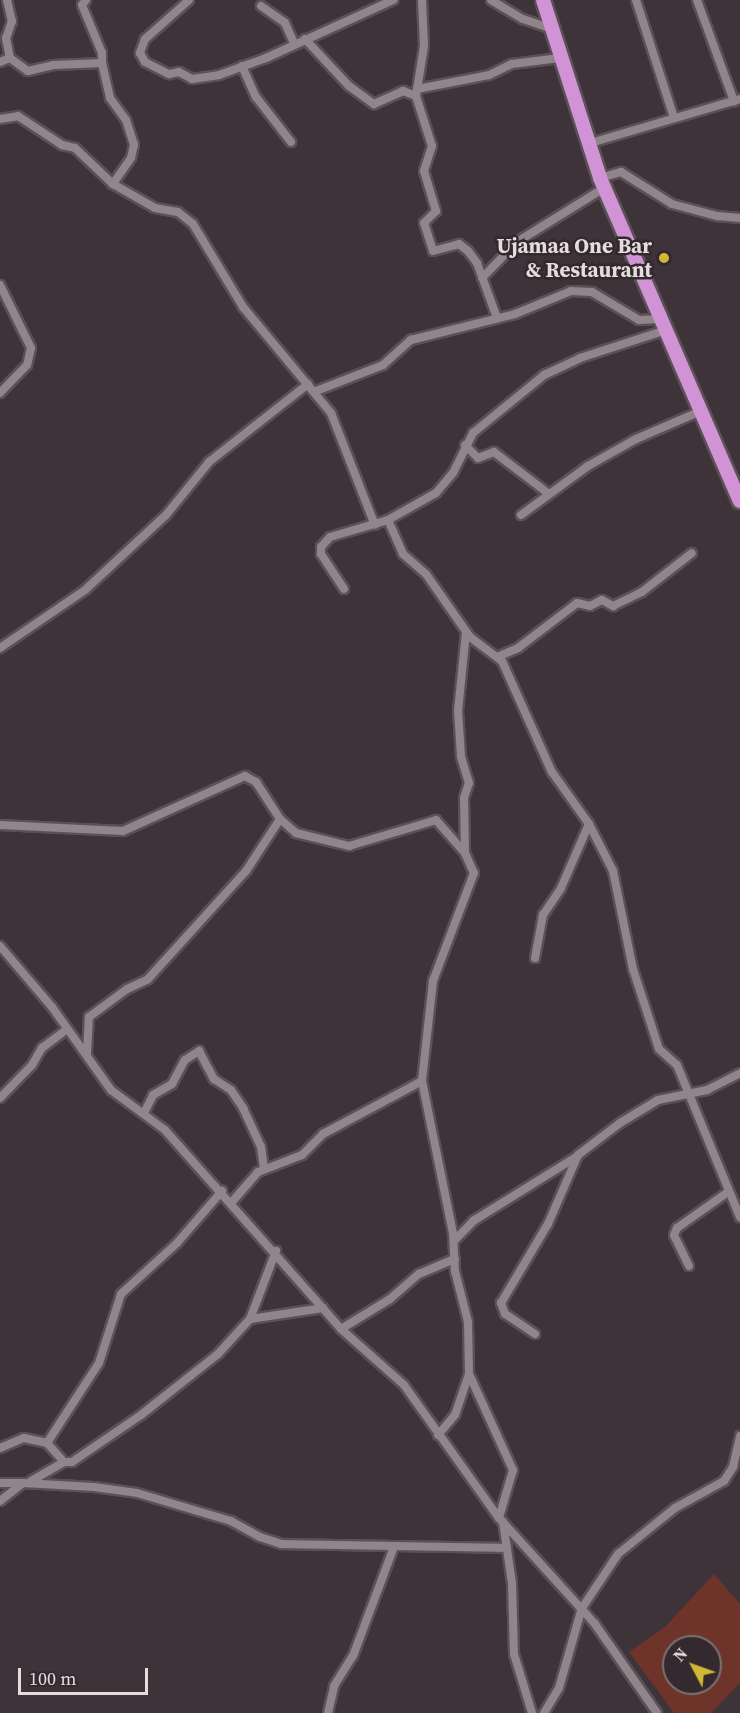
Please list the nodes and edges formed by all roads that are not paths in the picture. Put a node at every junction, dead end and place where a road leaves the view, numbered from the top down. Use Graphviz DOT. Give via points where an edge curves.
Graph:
graph roads {
  1 [pos="7,0"];
  2 [pos="86,0"];
  3 [pos="189,0"];
  4 [pos="393,0"];
  5 [pos="422,0"];
  6 [pos="491,0"];
  7 [pos="543,0"];
  8 [pos="636,0"];
  9 [pos="697,0"];
  10 [pos="261,6"];
  11 [pos="552,30"];
  12 [pos="305,39"];
  13 [pos="294,43"];
  14 [pos="10,58"];
  15 [pos="560,58"];
  16 [pos="0,62"];
  17 [pos="102,63"];
  18 [pos="242,66"];
  19 [pos="416,93"];
  20 [pos="737,100"];
  21 [pos="674,118"];
  22 [pos="0,119"];
  23 [pos="291,142"];
  24 [pos="586,144"];
  25 [pos="602,183"];
  26 [pos="113,184"];
  27 [pos="740,218"];
  28 [pos="482,278"];
  29 [pos="0,285"];
  30 [pos="497,318"];
  31 [pos="661,325"];
  32 [pos="308,384"];
  33 [pos="316,391"];
  34 [pos="0,393"];
  35 [pos="701,411"];
  36 [pos="465,445"];
  37 [pos="549,494"];
  38 [pos="738,494"];
  39 [pos="521,515"];
  40 [pos="388,520"];
  41 [pos="375,525"];
  42 [pos="692,553"];
  43 [pos="344,589"];
  44 [pos="466,632"];
  45 [pos="0,648"];
  46 [pos="497,657"];
  47 [pos="280,819"];
  48 [pos="589,824"];
  49 [pos="0,825"];
  50 [pos="465,853"];
  51 [pos="0,946"];
  52 [pos="536,958"];
  53 [pos="67,1029"];
  54 [pos="87,1053"];
  55 [pos="740,1072"];
  56 [pos="422,1081"];
  57 [pos="689,1095"];
  58 [pos="0,1098"];
  59 [pos="145,1111"];
  60 [pos="578,1155"];
  61 [pos="264,1168"];
  62 [pos="222,1191"];
  63 [pos="728,1192"];
  64 [pos="231,1203"];
  65 [pos="740,1217"];
  66 [pos="454,1240"];
  67 [pos="276,1251"];
  68 [pos="454,1259"];
  69 [pos="689,1266"];
  70 [pos="323,1308"];
  71 [pos="250,1319"];
  72 [pos="341,1329"];
  73 [pos="535,1334"];
  74 [pos="469,1374"];
  75 [pos="438,1435"];
  76 [pos="740,1436"];
  77 [pos="47,1443"];
  78 [pos="0,1448"];
  79 [pos="64,1462"];
  80 [pos="27,1482"];
  81 [pos="0,1483"];
  82 [pos="0,1502"];
  83 [pos="501,1520"];
  84 [pos="394,1547"];
  85 [pos="507,1548"];
  86 [pos="582,1608"];
  87 [pos="328,1713"];
  88 [pos="532,1713"];
  89 [pos="543,1713"];
  90 [pos="657,1713"];
  1 -- 14 [label="street" via="12,21 6,38"];
  2 -- 17 [label="street" via="82,5 102,53"];
  3 -- 18 [label="street" via="144,39 140,53 144,61 168,74 179,72 192,79"];
  4 -- 12 [label="street"];
  5 -- 19 [label="street" via="424,46"];
  6 -- 11 [label="street" via="516,16"];
  7 -- 11 [label="highway"];
  8 -- 21 [label="street"];
  9 -- 20 [label="street"];
  10 -- 13 [label="street" via="285,23"];
  11 -- 15 [label="highway"];
  12 -- 13 [label="street"];
  12 -- 19 [label="street" via="349,86 374,104 404,91"];
  13 -- 18 [label="street"];
  14 -- 16 [label="street"];
  14 -- 17 [label="street" via="32,73 53,65"];
  15 -- 19 [label="street" via="512,64 481,77"];
  15 -- 24 [label="highway"];
  17 -- 26 [label="street" via="110,98 126,120 134,145 131,158"];
  18 -- 23 [label="street" via="256,97"];
  19 -- 28 [label="street" via="432,146 424,171 436,212 424,221 431,249 438,253 459,244 477,263"];
  20 -- 21 [label="street"];
  21 -- 24 [label="street"];
  22 -- 26 [label="street" via="18,116 62,145 75,148"];
  24 -- 25 [label="highway"];
  25 -- 27 [label="street" via="621,172 672,204"];
  25 -- 28 [label="street" via="517,242"];
  25 -- 31 [label="highway"];
  26 -- 32 [label="street" via="155,208 178,212 193,224 243,307"];
  28 -- 30 [label="street"];
  29 -- 34 [label="street" via="32,348 27,365"];
  30 -- 31 [label="street" via="571,291 586,290 639,320"];
  30 -- 33 [label="street" via="411,340 383,365"];
  31 -- 35 [label="highway"];
  31 -- 36 [label="street" via="546,374 473,433"];
  32 -- 33 [label="street"];
  32 -- 45 [label="street" via="209,462 166,515 85,590"];
  33 -- 41 [label="street" via="340,432"];
  35 -- 37 [label="street" via="636,439"];
  35 -- 38 [label="highway"];
  36 -- 37 [label="street" via="478,458 494,452"];
  36 -- 40 [label="street" via="442,487"];
  37 -- 39 [label="street"];
  40 -- 41 [label="street"];
  40 -- 44 [label="street" via="403,554 422,568"];
  41 -- 43 [label="street" via="334,533 321,547 327,568"];
  42 -- 46 [label="street" via="642,592 613,606 602,600 590,606 577,603 518,648"];
  44 -- 46 [label="street"];
  44 -- 50 [label="street" via="458,711 461,756 469,783 464,798"];
  46 -- 48 [label="street" via="505,666 552,772"];
  47 -- 49 [label="street" via="256,782 245,776 123,831"];
  47 -- 50 [label="street" via="296,833 342,847 436,820"];
  47 -- 54 [label="street" via="246,871 148,979 128,988 89,1017"];
  48 -- 52 [label="street" via="561,888 543,915"];
  48 -- 57 [label="street" via="613,871 633,969 658,1048 675,1063"];
  50 -- 56 [label="street" via="474,873 433,981"];
  51 -- 53 [label="street"];
  53 -- 54 [label="street"];
  53 -- 58 [label="street" via="42,1048 32,1065"];
  54 -- 59 [label="street" via="111,1090"];
  55 -- 57 [label="street"];
  56 -- 61 [label="street" via="323,1134 302,1155"];
  56 -- 66 [label="street"];
  57 -- 60 [label="street" via="658,1100"];
  57 -- 63 [label="street"];
  59 -- 61 [label="street" via="153,1095 172,1084 185,1060 199,1051 214,1079 231,1090 243,1108 261,1147"];
  59 -- 62 [label="street"];
  60 -- 66 [label="street" via="473,1221"];
  60 -- 73 [label="street" via="548,1224 501,1302 509,1318"];
  61 -- 64 [label="street"];
  62 -- 64 [label="street"];
  62 -- 77 [label="street" via="177,1243 121,1294 99,1363"];
  63 -- 65 [label="street"];
  63 -- 69 [label="street" via="677,1228 674,1234"];
  64 -- 67 [label="street"];
  66 -- 68 [label="street"];
  67 -- 70 [label="street"];
  67 -- 71 [label="street"];
  68 -- 72 [label="street" via="419,1274 390,1299"];
  68 -- 74 [label="street" via="468,1322"];
  70 -- 71 [label="street"];
  70 -- 72 [label="street"];
  71 -- 79 [label="street" via="218,1354 141,1415 72,1462"];
  72 -- 75 [label="street" via="404,1385"];
  74 -- 75 [label="street" via="455,1414"];
  74 -- 83 [label="street" via="513,1470"];
  75 -- 83 [label="street"];
  76 -- 86 [label="street" via="733,1467 724,1481 682,1503 626,1544"];
  77 -- 78 [label="street" via="24,1438"];
  77 -- 79 [label="street"];
  79 -- 80 [label="street"];
  80 -- 81 [label="street"];
  80 -- 82 [label="street"];
  80 -- 84 [label="street" via="137,1493 231,1521 282,1544"];
  83 -- 85 [label="street"];
  83 -- 86 [label="street" via="564,1593"];
  84 -- 85 [label="street" via="481,1544"];
  84 -- 87 [label="street" via="353,1656 334,1686"];
  85 -- 88 [label="street" via="514,1654"];
  86 -- 89 [label="street" via="559,1688"];
  86 -- 90 [label="street"];
}
